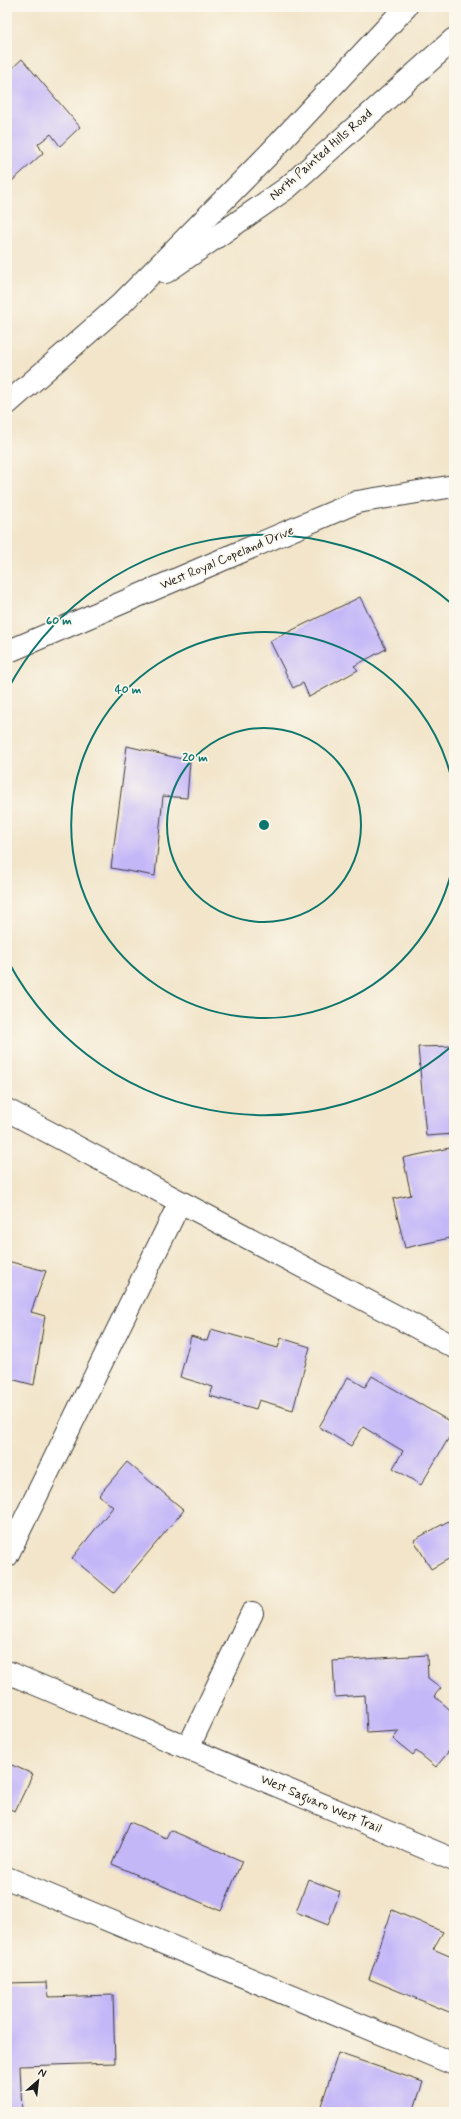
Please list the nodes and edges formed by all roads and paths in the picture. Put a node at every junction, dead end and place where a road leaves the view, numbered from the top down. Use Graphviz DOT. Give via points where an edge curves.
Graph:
graph roads {
  1 [pos="406,7"];
  2 [pos="454,38"];
  3 [pos="121,304"];
  4 [pos="7,404"];
  5 [pos="454,486"];
  6 [pos="7,652"];
  7 [pos="7,1110"];
  8 [pos="180,1202"];
  9 [pos="454,1347"];
  10 [pos="7,1556"];
  11 [pos="252,1613"];
  12 [pos="7,1672"];
  13 [pos="188,1748"];
  14 [pos="454,1860"];
  15 [pos="7,1878"];
  16 [pos="454,2064"];
  1 -- 3 [label="street, North Painted Hills Road" via="269,154"];
  2 -- 3 [label="street, North Painted Hills Road" via="287,188"];
  3 -- 4 [label="street, North Painted Hills Road"];
  5 -- 6 [label="street, West Royal Copeland Drive" via="357,502"];
  7 -- 8 [label="street"];
  8 -- 9 [label="street"];
  8 -- 10 [label="street"];
  11 -- 13 [label="street"];
  12 -- 13 [label="street, West Saguaro West Trail"];
  13 -- 14 [label="street, West Saguaro West Trail"];
  15 -- 16 [label="street"];
}
